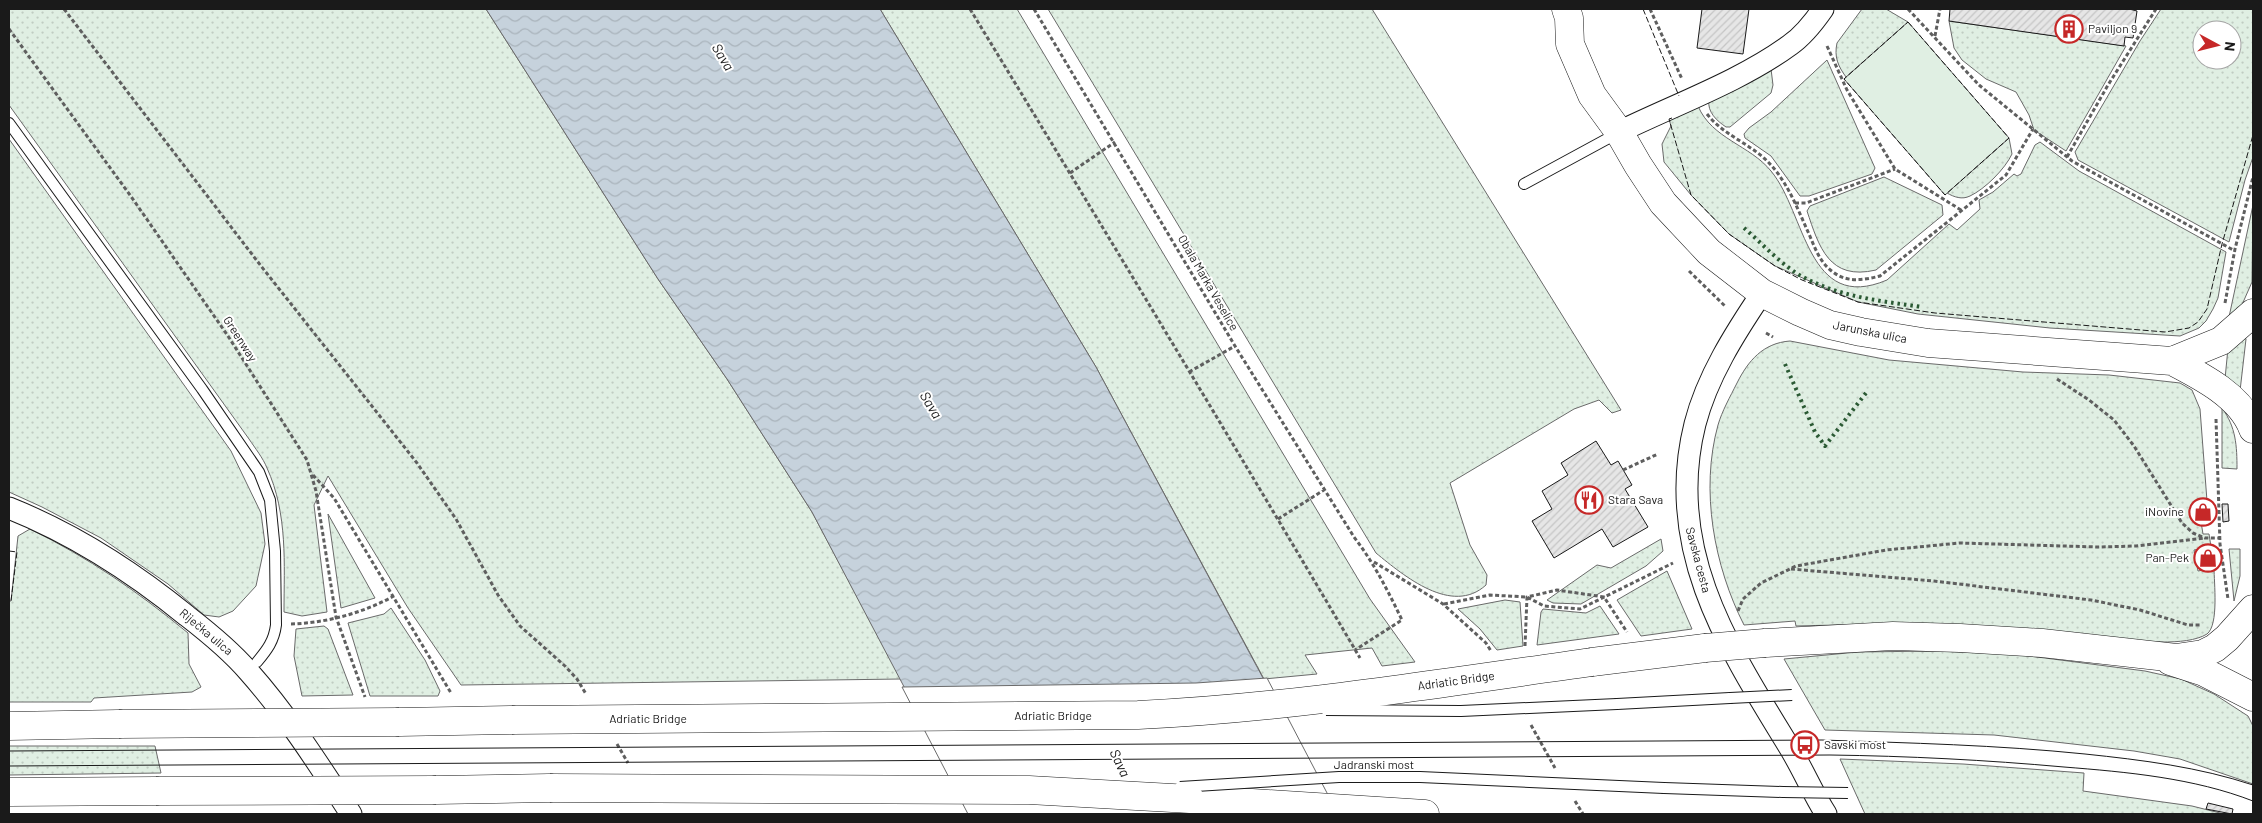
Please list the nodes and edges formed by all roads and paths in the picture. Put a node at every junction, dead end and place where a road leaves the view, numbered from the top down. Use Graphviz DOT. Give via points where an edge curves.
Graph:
graph roads {
  1 [pos="64,9"];
  2 [pos="970,9"];
  3 [pos="1034,9"];
  4 [pos="1650,9"];
  5 [pos="1823,9"];
  6 [pos="1908,9"];
  7 [pos="1940,9"];
  8 [pos="2156,9"];
  9 [pos="1568,13"];
  10 [pos="9,29"];
  11 [pos="1935,36"];
  12 [pos="1827,46"];
  13 [pos="1685,84"];
  14 [pos="1703,108"];
  15 [pos="9,123"];
  16 [pos="2033,128"];
  17 [pos="1619,132"];
  18 [pos="1115,142"];
  19 [pos="2067,157"];
  20 [pos="1895,168"];
  21 [pos="1070,173"];
  22 [pos="2253,177"];
  23 [pos="1524,184"];
  24 [pos="1795,203"];
  25 [pos="1961,210"];
  26 [pos="2235,251"];
  27 [pos="1762,293"];
  28 [pos="2225,304"];
  29 [pos="2253,313"];
  30 [pos="1766,333"];
  31 [pos="1773,337"];
  32 [pos="1235,346"];
  33 [pos="2172,361"];
  34 [pos="1189,372"];
  35 [pos="2054,377"];
  36 [pos="2215,409"];
  37 [pos="2253,429"];
  38 [pos="1658,454"];
  39 [pos="1623,470"];
  40 [pos="313,474"];
  41 [pos="1324,490"];
  42 [pos="9,508"];
  43 [pos="1278,519"];
  44 [pos="2205,538"];
  45 [pos="2220,538"];
  46 [pos="1373,562"];
  47 [pos="1673,563"];
  48 [pos="1791,568"];
  49 [pos="394,596"];
  50 [pos="1527,597"];
  51 [pos="1604,597"];
  52 [pos="2240,606"];
  53 [pos="336,617"];
  54 [pos="1735,619"];
  55 [pos="2208,622"];
  56 [pos="276,625"];
  57 [pos="1628,634"];
  58 [pos="1355,650"];
  59 [pos="2156,657"];
  60 [pos="1360,658"];
  61 [pos="257,662"];
  62 [pos="451,693"];
  63 [pos="1792,695"];
  64 [pos="587,696"];
  65 [pos="2253,697"];
  66 [pos="366,700"];
  67 [pos="1253,708"];
  68 [pos="1527,717"];
  69 [pos="9,726"];
  70 [pos="613,738"];
  71 [pos="629,763"];
  72 [pos="1558,775"];
  73 [pos="9,792"];
  74 [pos="1085,793"];
  75 [pos="1848,793"];
  76 [pos="1573,798"];
  77 [pos="351,814"];
  78 [pos="1425,814"];
  79 [pos="1583,814"];
  80 [pos="1826,814"];
  1 -- 64 [label="path" via="417,463 456,519 498,595 520,626 565,666"];
  2 -- 21 [label="path"];
  3 -- 18 [label="path, Obala Marka Veselice"];
  4 -- 13 [label="path"];
  5 -- 17 [label="street" via="1790,45 1731,79"];
  6 -- 11 [label="path"];
  7 -- 11 [label="path"];
  8 -- 19 [label="path"];
  9 -- 17 [label="main road, Jarunska ulica" via="1570,44 1587,85"];
  10 -- 40 [label="path, Greenway" via="130,194 228,336"];
  11 -- 16 [label="path" via="1979,85"];
  12 -- 20 [label="path" via="1847,90"];
  14 -- 24 [label="path" via="1716,125 1769,162"];
  15 -- 56 [label="lane" via="259,472 270,500 275,551"];
  16 -- 19 [label="path"];
  16 -- 25 [label="path" via="2006,174"];
  17 -- 23 [label="lane"];
  17 -- 27 [label="main road, Jarunska ulica" via="1653,188 1689,233"];
  18 -- 21 [label="path"];
  18 -- 32 [label="path, Obala Marka Veselice"];
  19 -- 26 [label="path"];
  20 -- 24 [label="path" via="1806,203"];
  20 -- 25 [label="path"];
  21 -- 34 [label="path"];
  22 -- 26 [label="path"];
  24 -- 25 [label="path" via="1822,263 1833,273 1857,280 1880,276"];
  26 -- 28 [label="path"];
  27 -- 33 [label="main road, Jarunska ulica" via="1830,325 1889,338"];
  27 -- 80 [label="street, Savska cesta" via="1726,350 1695,424 1686,498 1692,548 1702,582 1727,638"];
  29 -- 33 [label="main road" via="2220,341"];
  30 -- 31 [label="path"];
  32 -- 34 [label="path"];
  32 -- 41 [label="path, Obala Marka Veselice"];
  33 -- 37 [label="main road" via="2199,374 2238,405"];
  34 -- 43 [label="path"];
  35 -- 44 [label="path" via="2114,420 2182,523"];
  36 -- 45 [label="path"];
  38 -- 39 [label="path"];
  40 -- 49 [label="path" via="334,498"];
  40 -- 53 [label="path, Greenway"];
  41 -- 43 [label="path"];
  41 -- 46 [label="path, Obala Marka Veselice"];
  42 -- 77 [label="street, Riječka ulica" via="80,542 128,571 212,636 245,667 279,708"];
  43 -- 58 [label="path"];
  44 -- 45 [label="path"];
  44 -- 48 [label="path" via="2099,547 1960,543 1886,550"];
  45 -- 52 [label="path"];
  46 -- 50 [label="path" via="1443,604 1490,595"];
  46 -- 58 [label="path" via="1402,620"];
  47 -- 51 [label="path"];
  48 -- 54 [label="path" via="1760,583 1743,599"];
  48 -- 55 [label="path" via="2091,600 2140,610 2188,625 2202,626"];
  49 -- 53 [label="path" via="374,608"];
  49 -- 62 [label="path"];
  50 -- 51 [label="path" via="1557,590"];
  50 -- 51 [label="path" via="1544,606 1580,609"];
  51 -- 57 [label="path"];
  52 -- 59 [label="main road" via="2227,638 2203,654"];
  53 -- 56 [label="path" via="303,624"];
  53 -- 66 [label="path, Greenway"];
  56 -- 61 [label="lane" via="270,646"];
  58 -- 60 [label="path"];
  59 -- 65 [label="main road" via="2204,672"];
  59 -- 67 [label="main road, Adriatic Bridge, bridge" via="2042,642 1960,638 1893,636 1764,643 1592,662"];
  63 -- 67 [label="lane, bridge" via="1461,711"];
  67 -- 69 [label="main road, Adriatic Bridge, bridge" via="1138,715"];
  68 -- 72 [label="path"];
  70 -- 71 [label="path"];
  73 -- 74 [label="main road, bridge" via="550,788"];
  74 -- 75 [label="lane, Jadranski most, bridge" via="1339,777 1420,777"];
  74 -- 78 [label="main road, bridge"];
  76 -- 79 [label="path"];
}
